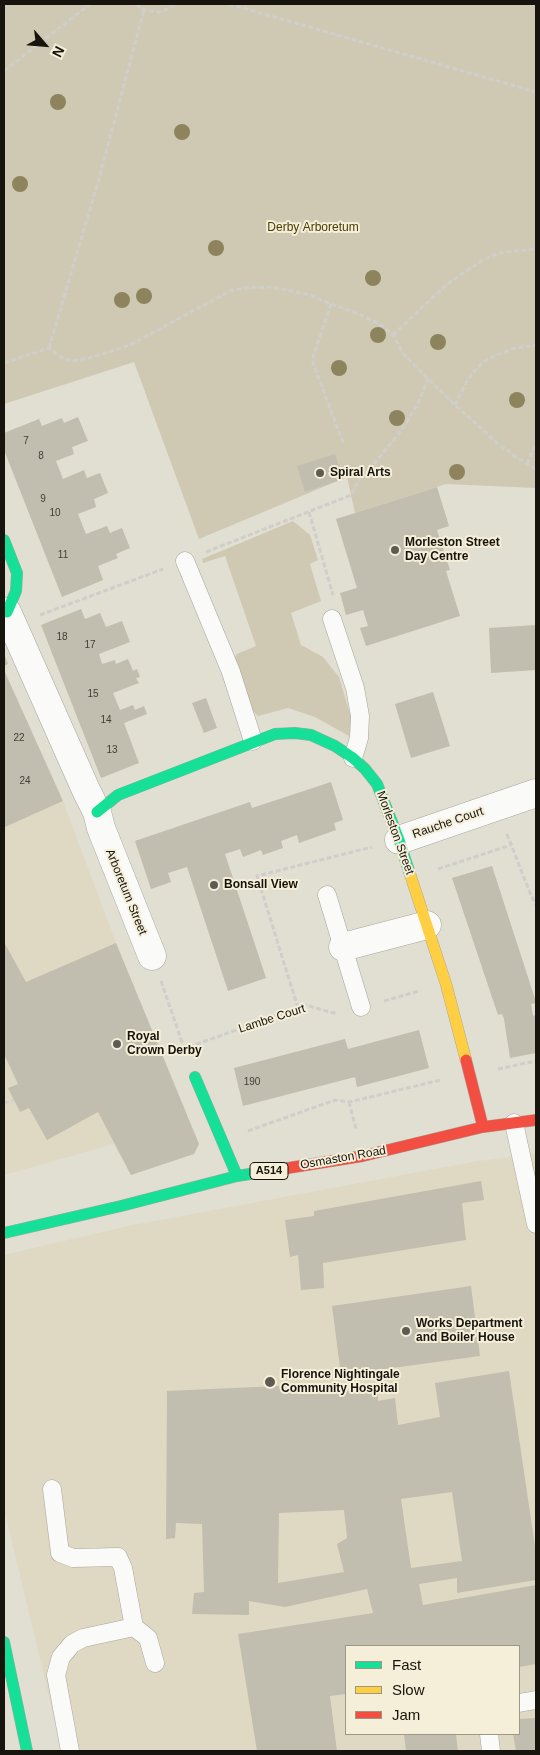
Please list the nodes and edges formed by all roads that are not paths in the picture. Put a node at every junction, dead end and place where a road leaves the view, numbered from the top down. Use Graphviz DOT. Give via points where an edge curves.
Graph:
graph roads {
  1 [pos="4,540"];
  2 [pos="185,561"];
  3 [pos="5,611"];
  4 [pos="332,619"];
  5 [pos="253,741"];
  6 [pos="353,758"];
  7 [pos="536,793"];
  8 [pos="97,812"];
  9 [pos="399,840"];
  10 [pos="327,895"];
  11 [pos="427,925"];
  12 [pos="343,947"];
  13 [pos="152,956"];
  14 [pos="361,1007"];
  15 [pos="195,1077"];
  16 [pos="536,1120"];
  17 [pos="514,1123"];
  18 [pos="483,1127"];
  19 [pos="237,1176"];
  20 [pos="536,1224"];
  21 [pos="4,1233"];
  22 [pos="52,1489"];
  23 [pos="134,1627"];
  24 [pos="4,1642"];
  25 [pos="155,1662"];
  26 [pos="536,1700"];
  27 [pos="520,1703"];
  28 [pos="489,1735"];
  29 [pos="27,1751"];
  30 [pos="70,1751"];
  31 [pos="492,1751"];
  1 -- 3 [label="street" via="17,573 16,591"];
  2 -- 5 [label="lane" via="231,672"];
  3 -- 8 [label="street, Arboretum Street"];
  4 -- 6 [label="lane" via="360,716 359,738"];
  5 -- 6 [label="street, Morleston Street" via="295,732 311,735"];
  5 -- 8 [label="street, Morleston Street" via="118,795"];
  6 -- 9 [label="street, Morleston Street" via="377,784"];
  7 -- 9 [label="street, Rauche Court"];
  8 -- 13 [label="street, Arboretum Street"];
  9 -- 11 [label="street, Morleston Street"];
  10 -- 12 [label="lane"];
  11 -- 12 [label="street"];
  11 -- 18 [label="street, Morleston Street" via="446,984"];
  12 -- 14 [label="lane"];
  15 -- 19 [label="street"];
  16 -- 17 [label="street, Osmaston Road / A514"];
  17 -- 18 [label="street, Osmaston Road / A514"];
  17 -- 20 [label="lane"];
  18 -- 19 [label="street, Osmaston Road / A514" via="363,1156"];
  19 -- 21 [label="street, Osmaston Road / A514"];
  22 -- 23 [label="lane" via="60,1553 74,1558 118,1557"];
  23 -- 25 [label="lane" via="148,1638"];
  23 -- 30 [label="lane" via="83,1638 72,1644 61,1657 56,1675"];
  24 -- 29 [label="street"];
  26 -- 27 [label="lane"];
  28 -- 31 [label="lane"];
}
